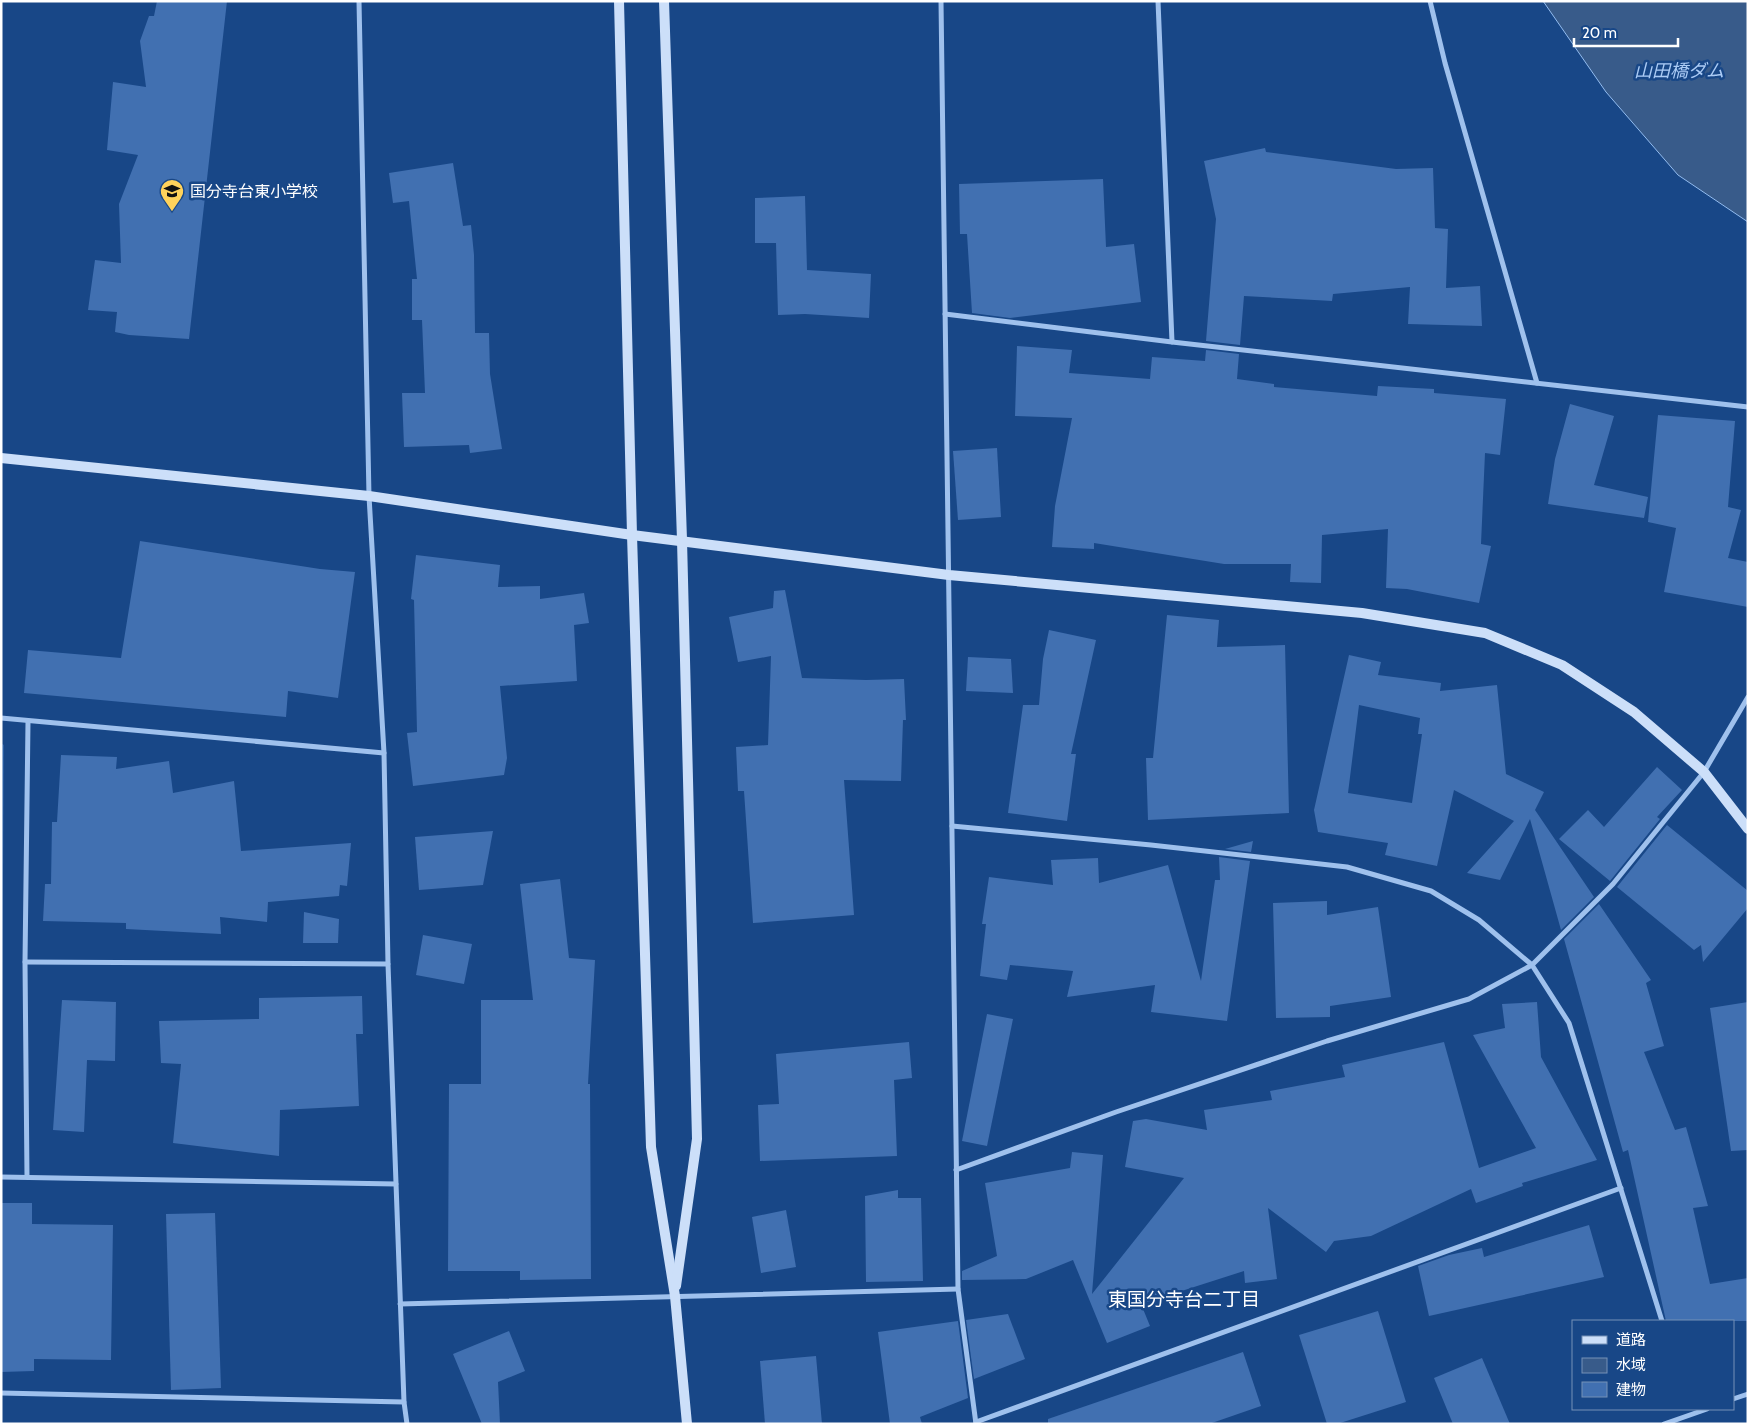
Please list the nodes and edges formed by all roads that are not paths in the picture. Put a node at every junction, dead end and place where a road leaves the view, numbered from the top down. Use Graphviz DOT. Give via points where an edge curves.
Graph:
graph roads {
  1 [pos="360,1"];
  2 [pos="619,1"];
  3 [pos="664,1"];
  4 [pos="941,1"];
  5 [pos="1158,1"];
  6 [pos="1430,1"];
  7 [pos="945,314"];
  8 [pos="1172,342"];
  9 [pos="1537,383"];
  10 [pos="1748,407"];
  11 [pos="1,458"];
  12 [pos="369,496"];
  13 [pos="632,536"];
  14 [pos="682,540"];
  15 [pos="948,574"];
  16 [pos="1748,697"];
  17 [pos="1,718"];
  18 [pos="28,722"];
  19 [pos="384,753"];
  20 [pos="1704,772"];
  21 [pos="952,826"];
  22 [pos="1748,829"];
  23 [pos="25,962"];
  24 [pos="388,964"];
  25 [pos="1532,965"];
  26 [pos="956,1170"];
  27 [pos="1,1177"];
  28 [pos="27,1177"];
  29 [pos="396,1184"];
  30 [pos="1621,1188"];
  31 [pos="958,1289"];
  32 [pos="675,1296"];
  33 [pos="400,1304"];
  34 [pos="1662,1320"];
  35 [pos="1,1393"];
  36 [pos="1748,1394"];
  37 [pos="1734,1400"];
  38 [pos="404,1402"];
  39 [pos="1690,1412"];
  40 [pos="976,1423"];
  41 [pos="406,1424"];
  42 [pos="687,1424"];
  43 [pos="1664,1424"];
  1 -- 12 [label="street"];
  2 -- 13 [label="street"];
  3 -- 14 [label="street"];
  4 -- 7 [label="street"];
  5 -- 8 [label="street"];
  6 -- 9 [label="street"];
  7 -- 8 [label="street"];
  7 -- 15 [label="street"];
  8 -- 9 [label="street"];
  9 -- 10 [label="street"];
  11 -- 12 [label="street"];
  12 -- 13 [label="street"];
  12 -- 19 [label="street"];
  13 -- 14 [label="street"];
  13 -- 32 [label="street" via="651,1147"];
  14 -- 15 [label="street"];
  14 -- 32 [label="street" via="696,1138"];
  15 -- 20 [label="street" via="1362,613 1485,634 1562,665 1634,712"];
  15 -- 21 [label="street"];
  16 -- 20 [label="street"];
  17 -- 18 [label="street"];
  18 -- 19 [label="street"];
  18 -- 23 [label="street"];
  19 -- 24 [label="street"];
  20 -- 22 [label="street"];
  20 -- 25 [label="street" via="1613,884"];
  21 -- 25 [label="street" via="1347,867 1431,891 1479,920"];
  21 -- 26 [label="street"];
  23 -- 24 [label="street"];
  23 -- 28 [label="street"];
  24 -- 29 [label="street"];
  25 -- 26 [label="street" via="1469,999 1327,1041"];
  25 -- 30 [label="street" via="1570,1023"];
  26 -- 31 [label="street"];
  27 -- 28 [label="street"];
  28 -- 29 [label="street"];
  29 -- 33 [label="street"];
  30 -- 34 [label="street"];
  30 -- 40 [label="street"];
  31 -- 32 [label="street"];
  31 -- 40 [label="street"];
  32 -- 33 [label="street"];
  32 -- 42 [label="street"];
  33 -- 38 [label="street"];
  35 -- 38 [label="street"];
  36 -- 37 [label="street"];
  38 -- 41 [label="street"];
  39 -- 43 [label="street"];
}
